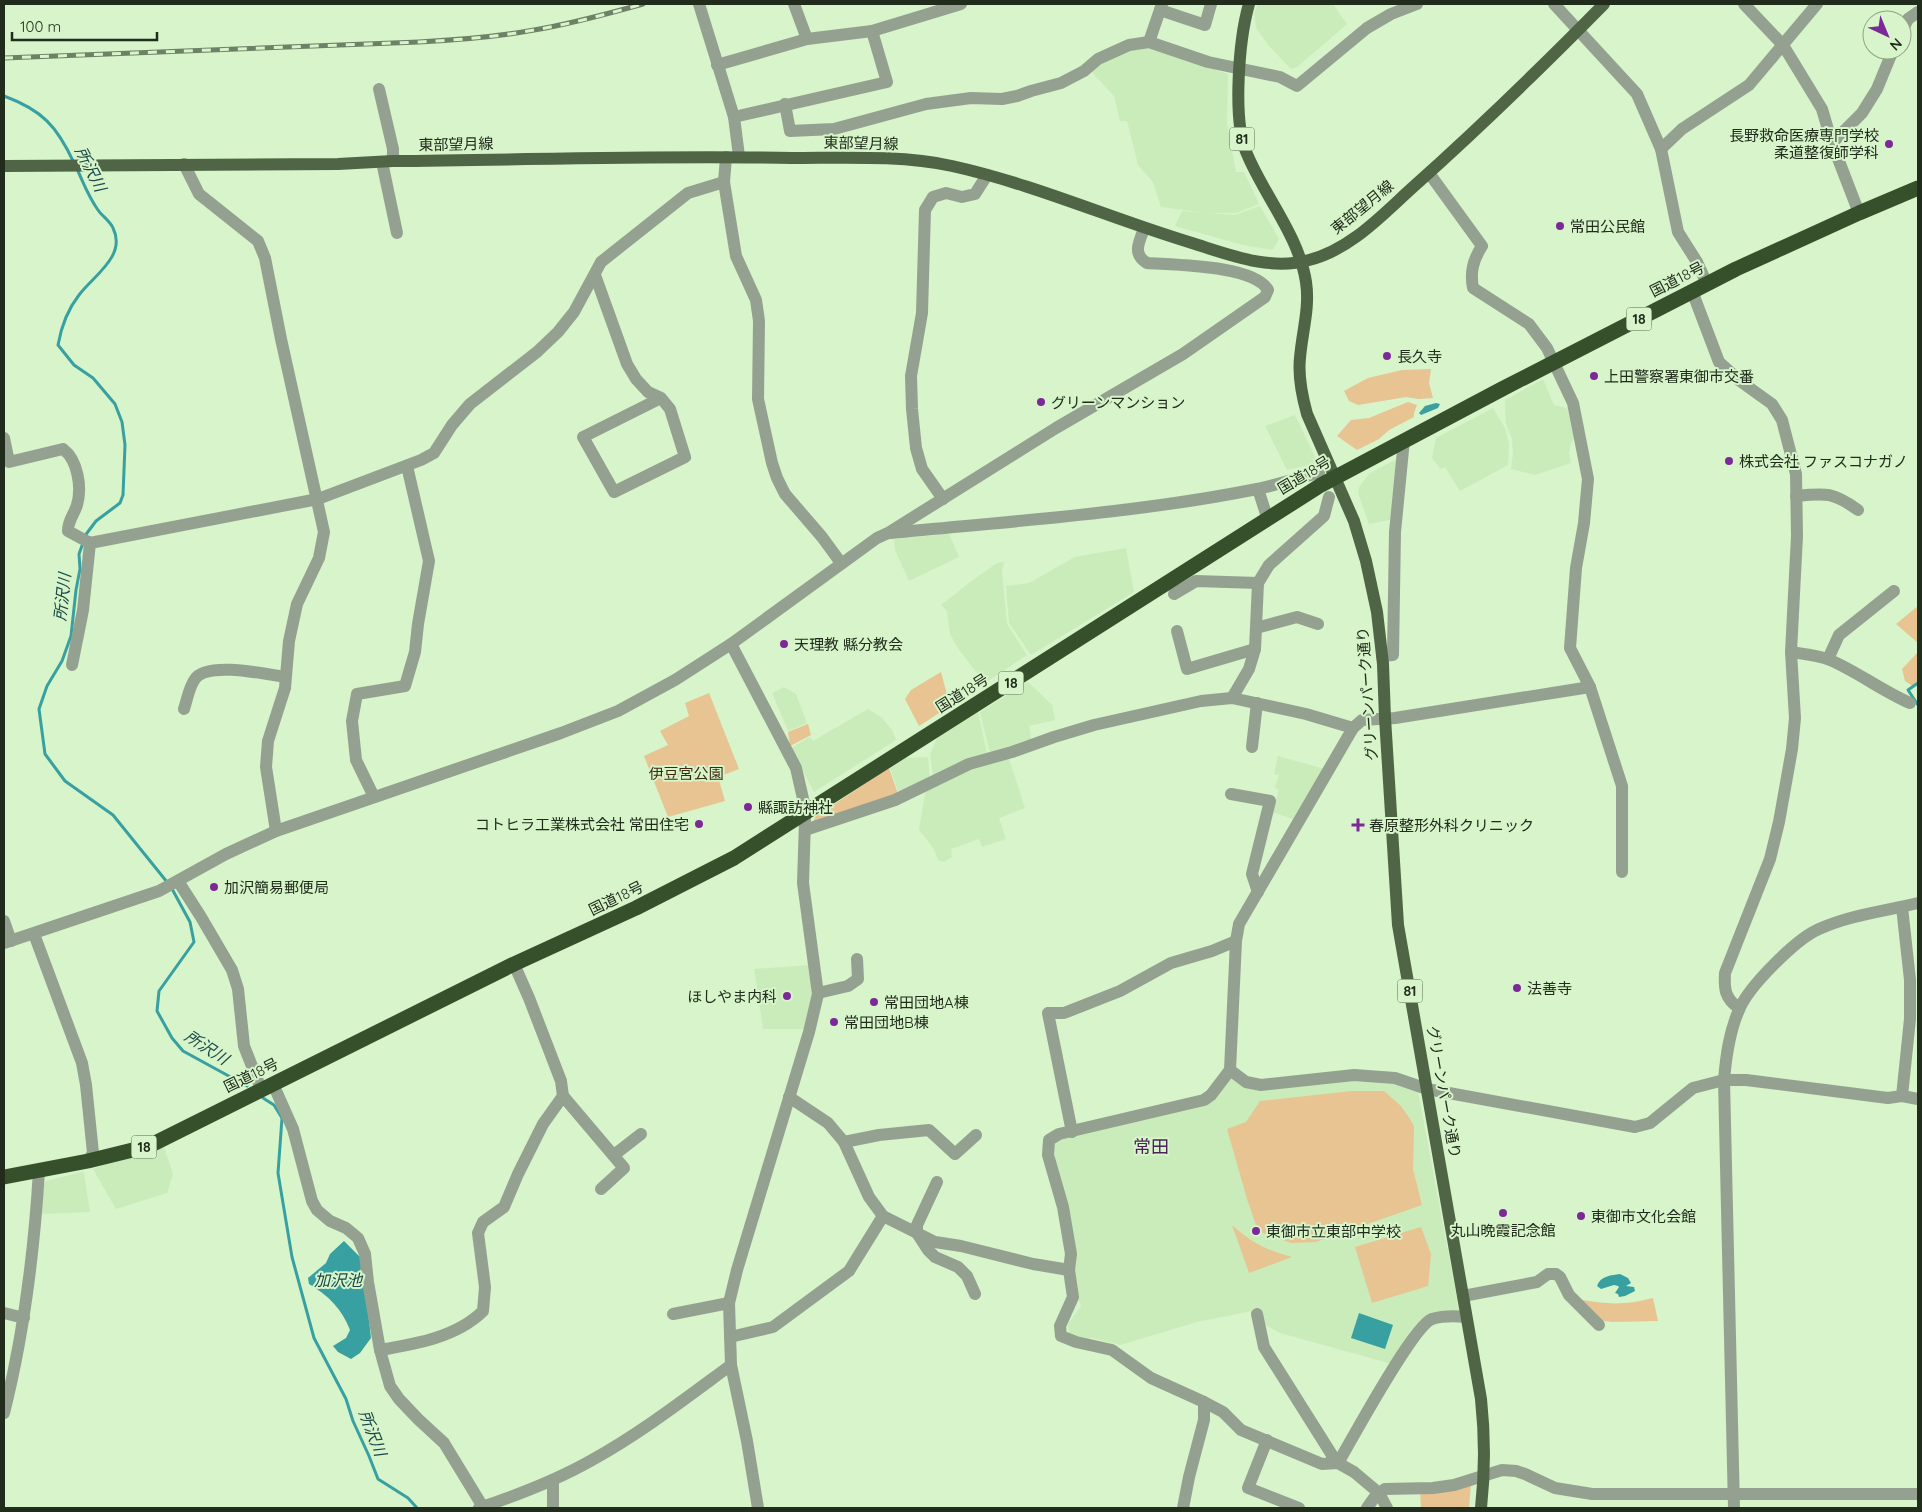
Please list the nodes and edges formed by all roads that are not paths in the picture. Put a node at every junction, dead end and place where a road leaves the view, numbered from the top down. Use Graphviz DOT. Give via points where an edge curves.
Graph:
graph roads {
  1 [pos="699,4"];
  2 [pos="794,4"];
  3 [pos="961,4"];
  4 [pos="1211,4"];
  5 [pos="1249,4"];
  6 [pos="1417,4"];
  7 [pos="1554,4"];
  8 [pos="1604,4"];
  9 [pos="1744,4"];
  10 [pos="1817,4"];
  11 [pos="1161,7"];
  12 [pos="1578,30"];
  13 [pos="872,31"];
  14 [pos="807,38"];
  15 [pos="1149,42"];
  16 [pos="1783,45"];
  17 [pos="1889,60"];
  18 [pos="717,65"];
  19 [pos="1240,70"];
  20 [pos="379,89"];
  21 [pos="785,104"];
  22 [pos="734,117"];
  23 [pos="1832,143"];
  24 [pos="1661,149"];
  25 [pos="733,157"];
  26 [pos="387,161"];
  27 [pos="184,164"];
  28 [pos="4,166"];
  29 [pos="1429,173"];
  30 [pos="987,175"];
  31 [pos="724,182"];
  32 [pos="1918,188"];
  33 [pos="1859,213"];
  34 [pos="1144,229"];
  35 [pos="398,233"];
  36 [pos="1301,262"];
  37 [pos="595,275"];
  38 [pos="1707,284"];
  39 [pos="1692,291"];
  40 [pos="1553,362"];
  41 [pos="661,398"];
  42 [pos="4,438"];
  43 [pos="1404,440"];
  44 [pos="407,466"];
  45 [pos="1319,473"];
  46 [pos="1336,476"];
  47 [pos="1258,489"];
  48 [pos="1796,496"];
  49 [pos="1329,497"];
  50 [pos="318,499"];
  51 [pos="943,499"];
  52 [pos="1858,510"];
  53 [pos="1268,517"];
  54 [pos="888,533"];
  55 [pos="90,544"];
  56 [pos="841,563"];
  57 [pos="1258,583"];
  58 [pos="1894,591"];
  59 [pos="1174,594"];
  60 [pos="1393,609"];
  61 [pos="1377,612"];
  62 [pos="1318,624"];
  63 [pos="1256,628"];
  64 [pos="1177,631"];
  65 [pos="732,644"];
  66 [pos="1255,649"];
  67 [pos="1791,652"];
  68 [pos="1382,656"];
  69 [pos="1828,659"];
  70 [pos="72,665"];
  71 [pos="285,677"];
  72 [pos="1590,687"];
  73 [pos="1232,698"];
  74 [pos="1256,703"];
  75 [pos="1910,703"];
  76 [pos="184,709"];
  77 [pos="1385,718"];
  78 [pos="1353,728"];
  79 [pos="1252,747"];
  80 [pos="1231,794"];
  81 [pos="374,797"];
  82 [pos="805,813"];
  83 [pos="805,830"];
  84 [pos="276,831"];
  85 [pos="1622,872"];
  86 [pos="178,881"];
  87 [pos="1258,892"];
  88 [pos="1918,903"];
  89 [pos="1902,907"];
  90 [pos="4,921"];
  91 [pos="34,934"];
  92 [pos="1236,941"];
  93 [pos="8,942"];
  94 [pos="858,959"];
  95 [pos="514,964"];
  96 [pos="818,993"];
  97 [pos="1739,1008"];
  98 [pos="1230,1070"];
  99 [pos="1724,1080"];
  100 [pos="267,1087"];
  101 [pos="1427,1089"];
  102 [pos="563,1096"];
  103 [pos="1902,1096"];
  104 [pos="789,1097"];
  105 [pos="1918,1099"];
  106 [pos="1072,1132"];
  107 [pos="641,1134"];
  108 [pos="976,1135"];
  109 [pos="844,1142"];
  110 [pos="614,1155"];
  111 [pos="88,1161"];
  112 [pos="39,1172"];
  113 [pos="4,1177"];
  114 [pos="937,1182"];
  115 [pos="601,1189"];
  116 [pos="883,1216"];
  117 [pos="917,1233"];
  118 [pos="1069,1270"];
  119 [pos="975,1294"];
  120 [pos="1463,1296"];
  121 [pos="729,1304"];
  122 [pos="4,1314"];
  123 [pos="673,1314"];
  124 [pos="1257,1314"];
  125 [pos="1466,1317"];
  126 [pos="24,1318"];
  127 [pos="1599,1325"];
  128 [pos="730,1337"];
  129 [pos="380,1350"];
  130 [pos="731,1365"];
  131 [pos="1204,1402"];
  132 [pos="4,1413"];
  133 [pos="1267,1440"];
  134 [pos="1335,1463"];
  135 [pos="1484,1476"];
  136 [pos="553,1480"];
  137 [pos="1379,1493"];
  138 [pos="1734,1494"];
  139 [pos="1918,1494"];
  140 [pos="481,1508"];
  141 [pos="553,1508"];
  142 [pos="758,1508"];
  143 [pos="1184,1508"];
  144 [pos="1299,1508"];
  145 [pos="1367,1508"];
  146 [pos="1387,1508"];
  147 [pos="1480,1508"];
  148 [pos="1734,1508"];
  1 -- 18 [label="street"];
  2 -- 14 [label="street"];
  3 -- 13 [label="street"];
  4 -- 11 [label="street" via="1205,24"];
  5 -- 19 [label="main road, 81"];
  6 -- 19 [label="street" via="1367,28 1297,86 1280,77"];
  7 -- 12 [label="street"];
  8 -- 12 [label="main road, 東部望月線"];
  9 -- 16 [label="street"];
  10 -- 16 [label="street"];
  11 -- 15 [label="street"];
  12 -- 24 [label="street" via="1638,94"];
  12 -- 29 [label="main road, 東部望月線"];
  13 -- 14 [label="street"];
  13 -- 21 [label="street" via="887,82"];
  14 -- 18 [label="street"];
  15 -- 19 [label="street"];
  15 -- 21 [label="street" via="1129,45 1098,59 1084,72 1061,83 1017,96 926,104 834,129 790,132"];
  16 -- 23 [label="street" via="1822,109"];
  16 -- 24 [label="street" via="1749,85 1682,129"];
  17 -- 23 [label="street" via="1877,89 1862,113"];
  18 -- 22 [label="street"];
  19 -- 36 [label="main road, 81" via="1242,143"];
  20 -- 26 [label="street" via="393,149"];
  21 -- 22 [label="street"];
  22 -- 25 [label="street"];
  23 -- 33 [label="street"];
  24 -- 38 [label="street" via="1678,232"];
  25 -- 26 [label="main road, 東部望月線"];
  25 -- 30 [label="main road, 東部望月線" via="914,160"];
  25 -- 31 [label="street"];
  26 -- 27 [label="main road, 東部望月線"];
  26 -- 35 [label="street"];
  27 -- 28 [label="main road, 東部望月線"];
  27 -- 50 [label="street" via="199,194 258,241 265,258"];
  29 -- 36 [label="main road, 東部望月線" via="1353,239 1325,255"];
  29 -- 40 [label="street" via="1482,246 1473,262 1473,288 1529,324"];
  30 -- 34 [label="main road, 東部望月線"];
  30 -- 51 [label="street" via="975,194 962,198 946,193 933,197 925,210 922,313 911,376 912,409 922,470"];
  31 -- 37 [label="street" via="688,192 601,262"];
  31 -- 56 [label="street" via="736,256 756,300 759,321 758,399 772,463 786,494"];
  32 -- 33 [label="highway, 国道18号 / 18"];
  33 -- 38 [label="highway, 国道18号 / 18"];
  34 -- 36 [label="main road, 東部望月線" via="1252,261"];
  34 -- 51 [label="street" via="1138,251 1140,258 1147,263 1219,268 1255,278 1268,290 1265,297 1183,354"];
  36 -- 46 [label="main road, 81" via="1308,300 1300,356 1302,389 1308,414"];
  37 -- 41 [label="street" via="627,364 648,392"];
  37 -- 44 [label="street" via="574,312 558,332 470,404 434,453"];
  38 -- 39 [label="highway, 国道18号 / 18"];
  39 -- 40 [label="highway, 国道18号 / 18"];
  39 -- 48 [label="street" via="1719,362 1772,404 1782,420 1796,474"];
  40 -- 43 [label="highway, 国道18号 / 18"];
  40 -- 72 [label="street" via="1573,403 1588,478 1570,648"];
  41 -- 41 [label="street" via="670,409 685,457 614,492 583,437"];
  42 -- 55 [label="street" via="8,462 66,452 78,480 77,504 68,522 68,531"];
  43 -- 46 [label="highway, 国道18号 / 18"];
  43 -- 60 [label="street" via="1395,532"];
  44 -- 50 [label="street"];
  44 -- 81 [label="street" via="429,561 415,652 405,686 357,694 352,721 356,760"];
  45 -- 47 [label="street"];
  46 -- 53 [label="highway, 国道18号 / 18"];
  46 -- 61 [label="main road, グリーンパーク通り / 81" via="1363,549"];
  47 -- 53 [label="street"];
  47 -- 54 [label="street" via="1088,513"];
  48 -- 52 [label="street" via="1825,494 1842,499"];
  48 -- 67 [label="street"];
  49 -- 57 [label="street" via="1324,516 1269,565"];
  50 -- 55 [label="street"];
  50 -- 71 [label="street" via="323,546 297,604"];
  51 -- 54 [label="street"];
  53 -- 82 [label="highway, 国道18号 / 18"];
  54 -- 56 [label="street"];
  55 -- 70 [label="street" via="83,610"];
  56 -- 65 [label="street"];
  57 -- 59 [label="street" via="1196,581"];
  57 -- 63 [label="street"];
  58 -- 69 [label="street" via="1839,635"];
  60 -- 61 [label="street"];
  60 -- 68 [label="street" via="1393,656"];
  61 -- 68 [label="main road, グリーンパーク通り / 81"];
  62 -- 63 [label="street" via="1296,617"];
  63 -- 66 [label="street"];
  64 -- 66 [label="street" via="1187,668"];
  65 -- 81 [label="street" via="618,711"];
  65 -- 82 [label="street" via="796,768"];
  66 -- 73 [label="street" via="1249,669"];
  67 -- 69 [label="street"];
  67 -- 97 [label="street" via="1792,749 1779,822 1770,860 1725,973 1727,997"];
  68 -- 77 [label="main road, グリーンパーク通り / 81"];
  69 -- 75 [label="street"];
  71 -- 76 [label="street" via="240,671 201,673 194,680"];
  71 -- 84 [label="street" via="285,688 268,741 266,767"];
  72 -- 77 [label="street"];
  72 -- 85 [label="street" via="1622,786"];
  73 -- 74 [label="street"];
  73 -- 83 [label="street" via="1174,707 1054,737 969,764 895,800"];
  74 -- 78 [label="street"];
  74 -- 79 [label="street"];
  77 -- 78 [label="street" via="1362,720"];
  77 -- 101 [label="main road, グリーンパーク通り / 81" via="1398,925"];
  78 -- 87 [label="street"];
  80 -- 87 [label="street" via="1270,802 1252,874"];
  81 -- 84 [label="street"];
  82 -- 83 [label="street"];
  82 -- 95 [label="highway, 国道18号 / 18" via="734,858"];
  83 -- 96 [label="street" via="803,883"];
  84 -- 86 [label="street"];
  86 -- 91 [label="street"];
  86 -- 100 [label="street" via="232,970 238,989 244,1046"];
  87 -- 92 [label="street" via="1239,924"];
  88 -- 89 [label="street"];
  89 -- 97 [label="street" via="1857,916 1817,930 1790,949 1764,974"];
  89 -- 103 [label="street" via="1910,980 1910,1019"];
  90 -- 93 [label="street"];
  91 -- 93 [label="street"];
  91 -- 111 [label="street" via="82,1064 93,1152"];
  92 -- 98 [label="street"];
  92 -- 106 [label="street" via="1171,963 1120,991 1064,1013 1048,1014"];
  94 -- 96 [label="street" via="858,979 848,986"];
  95 -- 100 [label="highway, 国道18号 / 18"];
  95 -- 102 [label="street" via="561,1081"];
  96 -- 104 [label="street"];
  97 -- 99 [label="street"];
  98 -- 101 [label="street" via="1246,1082 1261,1085 1354,1075 1396,1078"];
  98 -- 106 [label="street" via="1204,1100"];
  99 -- 101 [label="street" via="1694,1088 1650,1123 1635,1127"];
  99 -- 103 [label="street" via="1888,1098"];
  99 -- 138 [label="street"];
  100 -- 111 [label="highway, 国道18号 / 18" via="149,1146"];
  100 -- 129 [label="street" via="293,1129 312,1202 330,1222 346,1228 358,1238 365,1254"];
  101 -- 120 [label="main road, グリーンパーク通り / 81"];
  102 -- 110 [label="street"];
  102 -- 129 [label="street" via="543,1124 504,1207 483,1222 478,1233 485,1287 483,1311 452,1331 411,1345"];
  103 -- 105 [label="street"];
  104 -- 109 [label="street" via="828,1123"];
  104 -- 121 [label="street"];
  106 -- 118 [label="street" via="1059,1134 1050,1140 1048,1156 1063,1207 1071,1254"];
  107 -- 110 [label="street"];
  108 -- 109 [label="street" via="955,1154 929,1130"];
  109 -- 116 [label="street" via="868,1197"];
  110 -- 115 [label="street" via="624,1168"];
  111 -- 112 [label="highway, 国道18号 / 18"];
  112 -- 113 [label="highway, 国道18号 / 18"];
  112 -- 126 [label="street"];
  114 -- 117 [label="street" via="917,1225"];
  116 -- 117 [label="street"];
  116 -- 128 [label="street" via="848,1271 774,1326"];
  117 -- 118 [label="street" via="935,1242"];
  117 -- 119 [label="street" via="935,1257 958,1267 968,1276"];
  118 -- 131 [label="street" via="1073,1296 1060,1326 1061,1336 1112,1350 1151,1378"];
  120 -- 125 [label="main road, グリーンパーク通り / 81"];
  120 -- 127 [label="street" via="1537,1282 1548,1274 1556,1274 1569,1295"];
  121 -- 123 [label="street"];
  121 -- 128 [label="street"];
  122 -- 126 [label="street"];
  124 -- 134 [label="street" via="1264,1347"];
  125 -- 134 [label="street" via="1431,1319 1422,1326 1403,1351"];
  125 -- 135 [label="main road, グリーンパーク通り / 81" via="1483,1415"];
  126 -- 132 [label="street"];
  128 -- 130 [label="street"];
  129 -- 140 [label="street" via="390,1386 399,1400 444,1443"];
  130 -- 136 [label="street" via="624,1440"];
  130 -- 142 [label="street"];
  131 -- 133 [label="street" via="1223,1412 1241,1430"];
  131 -- 143 [label="street" via="1204,1420"];
  133 -- 134 [label="street" via="1322,1464"];
  133 -- 144 [label="street" via="1248,1488"];
  134 -- 137 [label="street" via="1354,1472"];
  135 -- 137 [label="street" via="1454,1485 1385,1489"];
  135 -- 138 [label="street" via="1502,1470 1516,1471 1555,1488 1585,1494"];
  135 -- 147 [label="main road, グリーンパーク通り / 81"];
  136 -- 140 [label="street"];
  136 -- 141 [label="street"];
  137 -- 145 [label="street"];
  137 -- 146 [label="street"];
  138 -- 139 [label="street"];
  138 -- 148 [label="street"];
}
